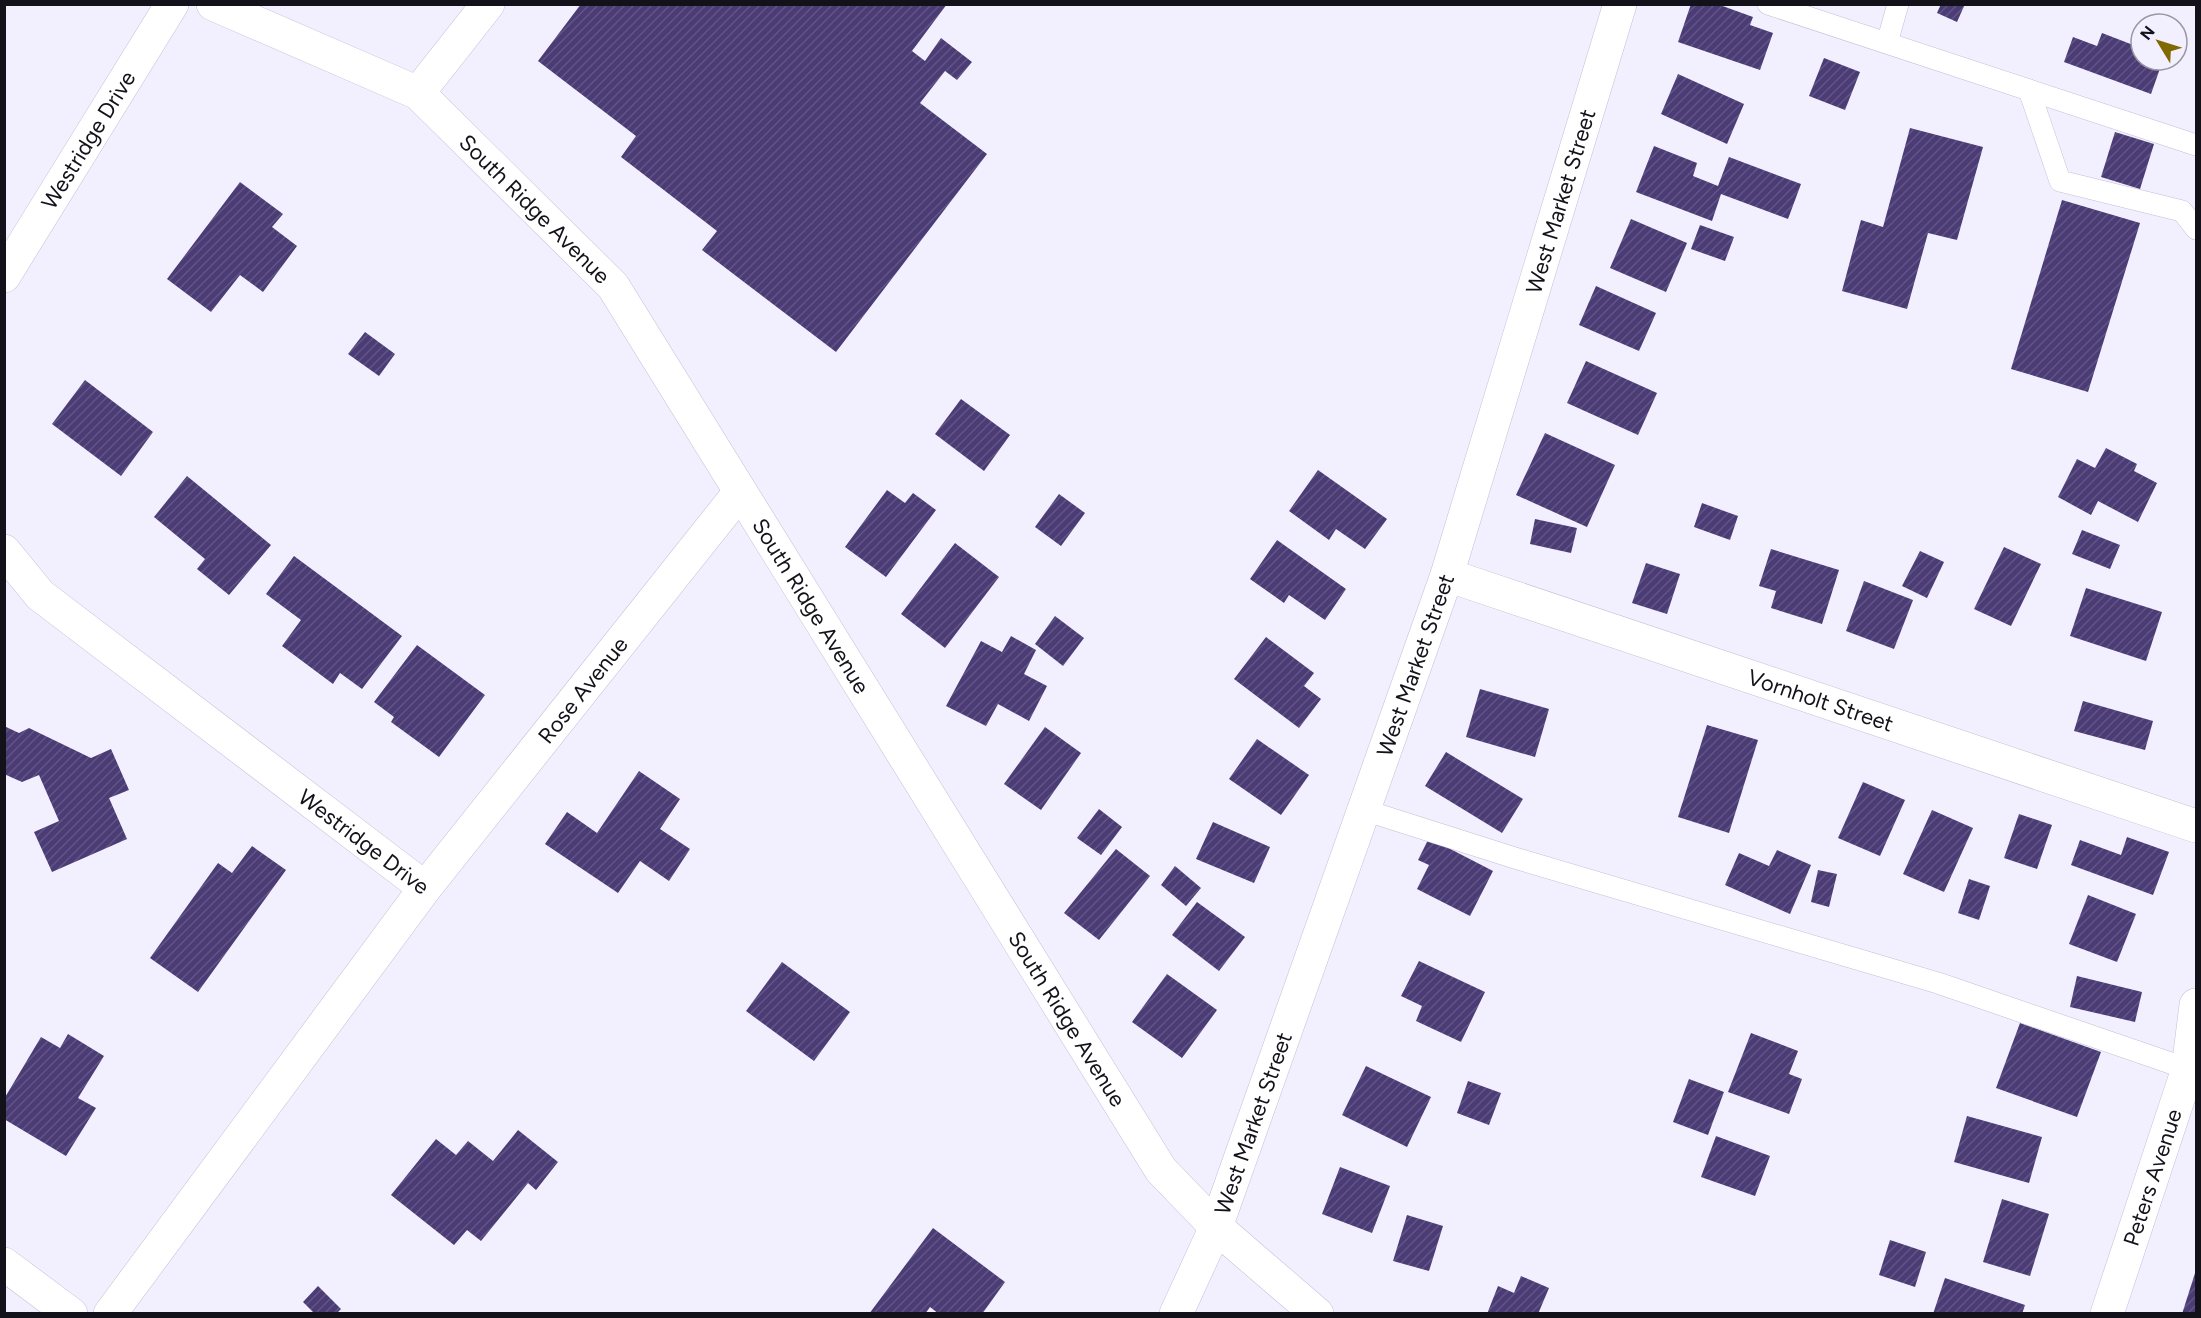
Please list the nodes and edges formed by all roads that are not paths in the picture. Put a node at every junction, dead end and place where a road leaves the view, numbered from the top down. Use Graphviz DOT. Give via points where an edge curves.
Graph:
graph roads {
  1 [pos="172,4"];
  2 [pos="213,4"];
  3 [pos="488,4"];
  4 [pos="1620,4"];
  5 [pos="1768,4"];
  6 [pos="1898,4"];
  7 [pos="1887,43"];
  8 [pos="2029,90"];
  9 [pos="418,93"];
  10 [pos="2196,145"];
  11 [pos="2196,229"];
  12 [pos="4,276"];
  13 [pos="740,492"];
  14 [pos="4,550"];
  15 [pos="1447,575"];
  16 [pos="1364,810"];
  17 [pos="2196,826"];
  18 [pos="425,888"];
  19 [pos="2196,1005"];
  20 [pos="2188,1069"];
  21 [pos="1216,1227"];
  22 [pos="4,1264"];
  23 [pos="71,1314"];
  24 [pos="110,1314"];
  25 [pos="1176,1314"];
  26 [pos="1317,1314"];
  27 [pos="2107,1314"];
  1 -- 12 [label="street, Westridge Drive"];
  2 -- 9 [label="street, South Ridge Avenue"];
  3 -- 9 [label="street"];
  4 -- 15 [label="street, West Market Street"];
  5 -- 7 [label="lane"];
  6 -- 7 [label="lane"];
  7 -- 8 [label="lane"];
  8 -- 10 [label="lane"];
  8 -- 11 [label="lane" via="2061,181 2182,211"];
  9 -- 13 [label="street, South Ridge Avenue" via="613,286"];
  13 -- 18 [label="street, Rose Avenue"];
  13 -- 21 [label="street, South Ridge Avenue" via="1161,1170"];
  14 -- 18 [label="street, Westridge Drive" via="40,595"];
  15 -- 16 [label="street, West Market Street"];
  15 -- 17 [label="street, Vornholt Street"];
  16 -- 20 [label="lane" via="1938,983"];
  16 -- 21 [label="street, West Market Street"];
  18 -- 24 [label="street, Westridge Drive"];
  19 -- 20 [label="street, Peters Avenue"];
  20 -- 27 [label="street, Peters Avenue"];
  21 -- 25 [label="street, West Market Street"];
  21 -- 26 [label="street, South Ridge Avenue"];
  22 -- 23 [label="street"];
}
